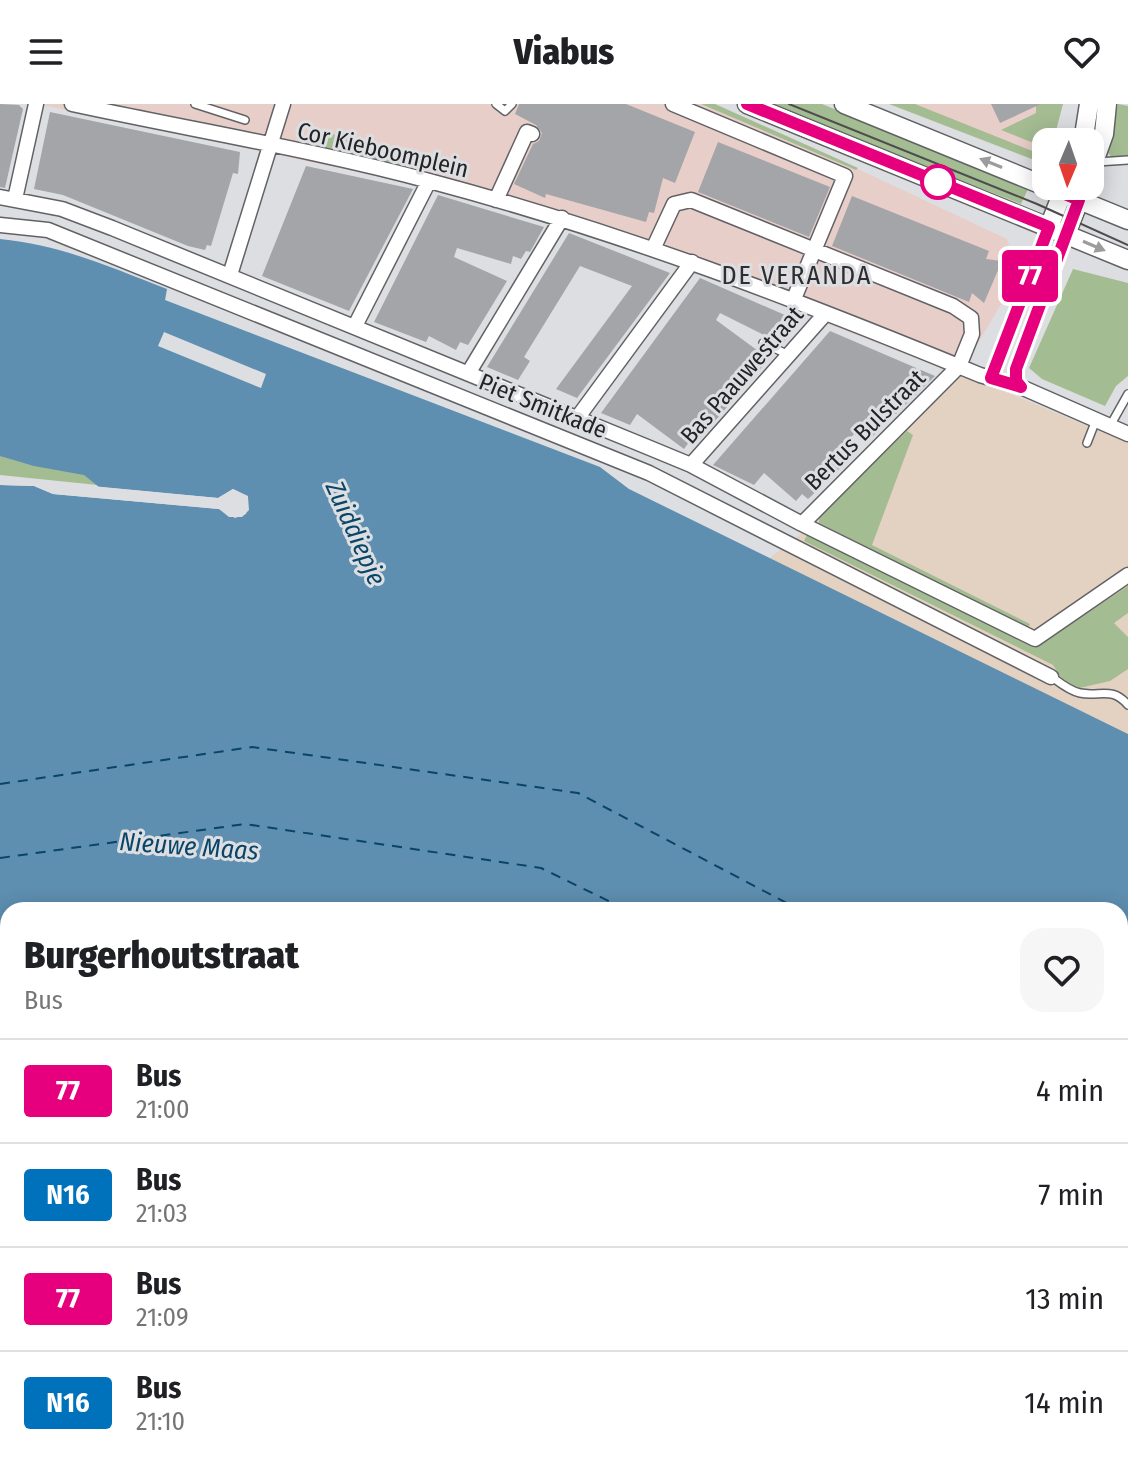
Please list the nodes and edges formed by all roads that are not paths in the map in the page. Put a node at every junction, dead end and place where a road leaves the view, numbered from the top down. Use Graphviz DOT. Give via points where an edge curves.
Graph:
graph roads {
  1 [pos="36,104"];
  2 [pos="72,104"];
  3 [pos="195,104"];
  4 [pos="283,104"];
  5 [pos="496,104"];
  6 [pos="512,104"];
  7 [pos="673,104"];
  8 [pos="747,104"];
  9 [pos="844,104"];
  10 [pos="1089,104"];
  11 [pos="1107,104"];
  12 [pos="100,107"];
  13 [pos="245,120"];
  14 [pos="1085,128"];
  15 [pos="532,134"];
  16 [pos="1104,134"];
  17 [pos="270,146"];
  18 [pos="1128,160"];
  19 [pos="1104,165"];
  20 [pos="1032,175"];
  21 [pos="429,181"];
  22 [pos="497,197"];
  23 [pos="8,198"];
  24 [pos="1070,200"];
  25 [pos="1090,200"];
  26 [pos="562,218"];
  27 [pos="1128,220"];
  28 [pos="0,225"];
  29 [pos="1058,231"];
  30 [pos="654,247"];
  31 [pos="815,248"];
  32 [pos="692,262"];
  33 [pos="1126,262"];
  34 [pos="230,275"];
  35 [pos="793,301"];
  36 [pos="825,314"];
  37 [pos="356,324"];
  38 [pos="763,343"];
  39 [pos="789,355"];
  40 [pos="959,366"];
  41 [pos="469,372"];
  42 [pos="991,378"];
  43 [pos="1021,387"];
  44 [pos="1128,394"];
  45 [pos="578,417"];
  46 [pos="1103,423"];
  47 [pos="1128,434"];
  48 [pos="1087,443"];
  49 [pos="691,465"];
  50 [pos="802,524"];
  51 [pos="1128,575"];
  52 [pos="1051,677"];
  53 [pos="1128,705"];
  1 -- 23 [label="street"];
  2 -- 12 [label="street, Cor Kieboomplein"];
  3 -- 13 [label="lane"];
  4 -- 17 [label="street"];
  5 -- 6 [label="lane" via="505,111"];
  7 -- 31 [label="street" via="845,176"];
  8 -- 29 [label="main road"];
  20 -- 9 [label="main road, one-way"];
  10 -- 14 [label="main road"];
  11 -- 16 [label="main road"];
  12 -- 17 [label="street, Cor Kieboomplein"];
  15 -- 22 [label="street" via="527,132"];
  17 -- 21 [label="street, Cor Kieboomplein"];
  17 -- 34 [label="street"];
  18 -- 19 [label="lane"];
  21 -- 22 [label="street, Cor Kieboomplein"];
  21 -- 37 [label="street"];
  22 -- 26 [label="street, Cor Kieboomplein"];
  23 -- 34 [label="street, Piet Smitkade" via="62,209"];
  24 -- 29 [label="main road"];
  25 -- 27 [label="main road"];
  26 -- 30 [label="street, Cor Kieboomplein"];
  26 -- 41 [label="street"];
  28 -- 52 [label="street, Piet Smitkade" via="48,230 649,473"];
  29 -- 33 [label="main road, one-way"];
  29 -- 42 [label="street"];
  29 -- 43 [label="street" via="1016,369"];
  30 -- 31 [label="street" via="674,204 691,200"];
  30 -- 32 [label="street, Cor Kieboomplein"];
  31 -- 35 [label="street"];
  31 -- 40 [label="street" via="966,312 973,329"];
  32 -- 35 [label="street, Cor Kieboomplein"];
  32 -- 45 [label="street"];
  34 -- 37 [label="street, Piet Smitkade"];
  35 -- 36 [label="street, Cor Kieboomplein"];
  36 -- 39 [label="street, Bas Paauwestraat"];
  36 -- 40 [label="street, Cor Kieboomplein"];
  37 -- 41 [label="street, Piet Smitkade"];
  38 -- 39 [label="lane"];
  39 -- 49 [label="street, Bas Paauwestraat"];
  40 -- 42 [label="street, Cor Kieboomplein"];
  40 -- 50 [label="street, Bertus Bulstraat"];
  41 -- 45 [label="street, Piet Smitkade"];
  42 -- 43 [label="street, Cor Kieboomplein"];
  43 -- 46 [label="street, Cor Kieboomplein"];
  44 -- 46 [label="lane"];
  45 -- 49 [label="street, Piet Smitkade"];
  46 -- 47 [label="street, Cor Kieboomplein"];
  46 -- 48 [label="lane"];
  49 -- 50 [label="street, Piet Smitkade"];
  50 -- 51 [label="street, Piet Smitkade" via="1035,639"];
  52 -- 53 [label="lane" via="1083,694 1106,691 1120,696"];
}
